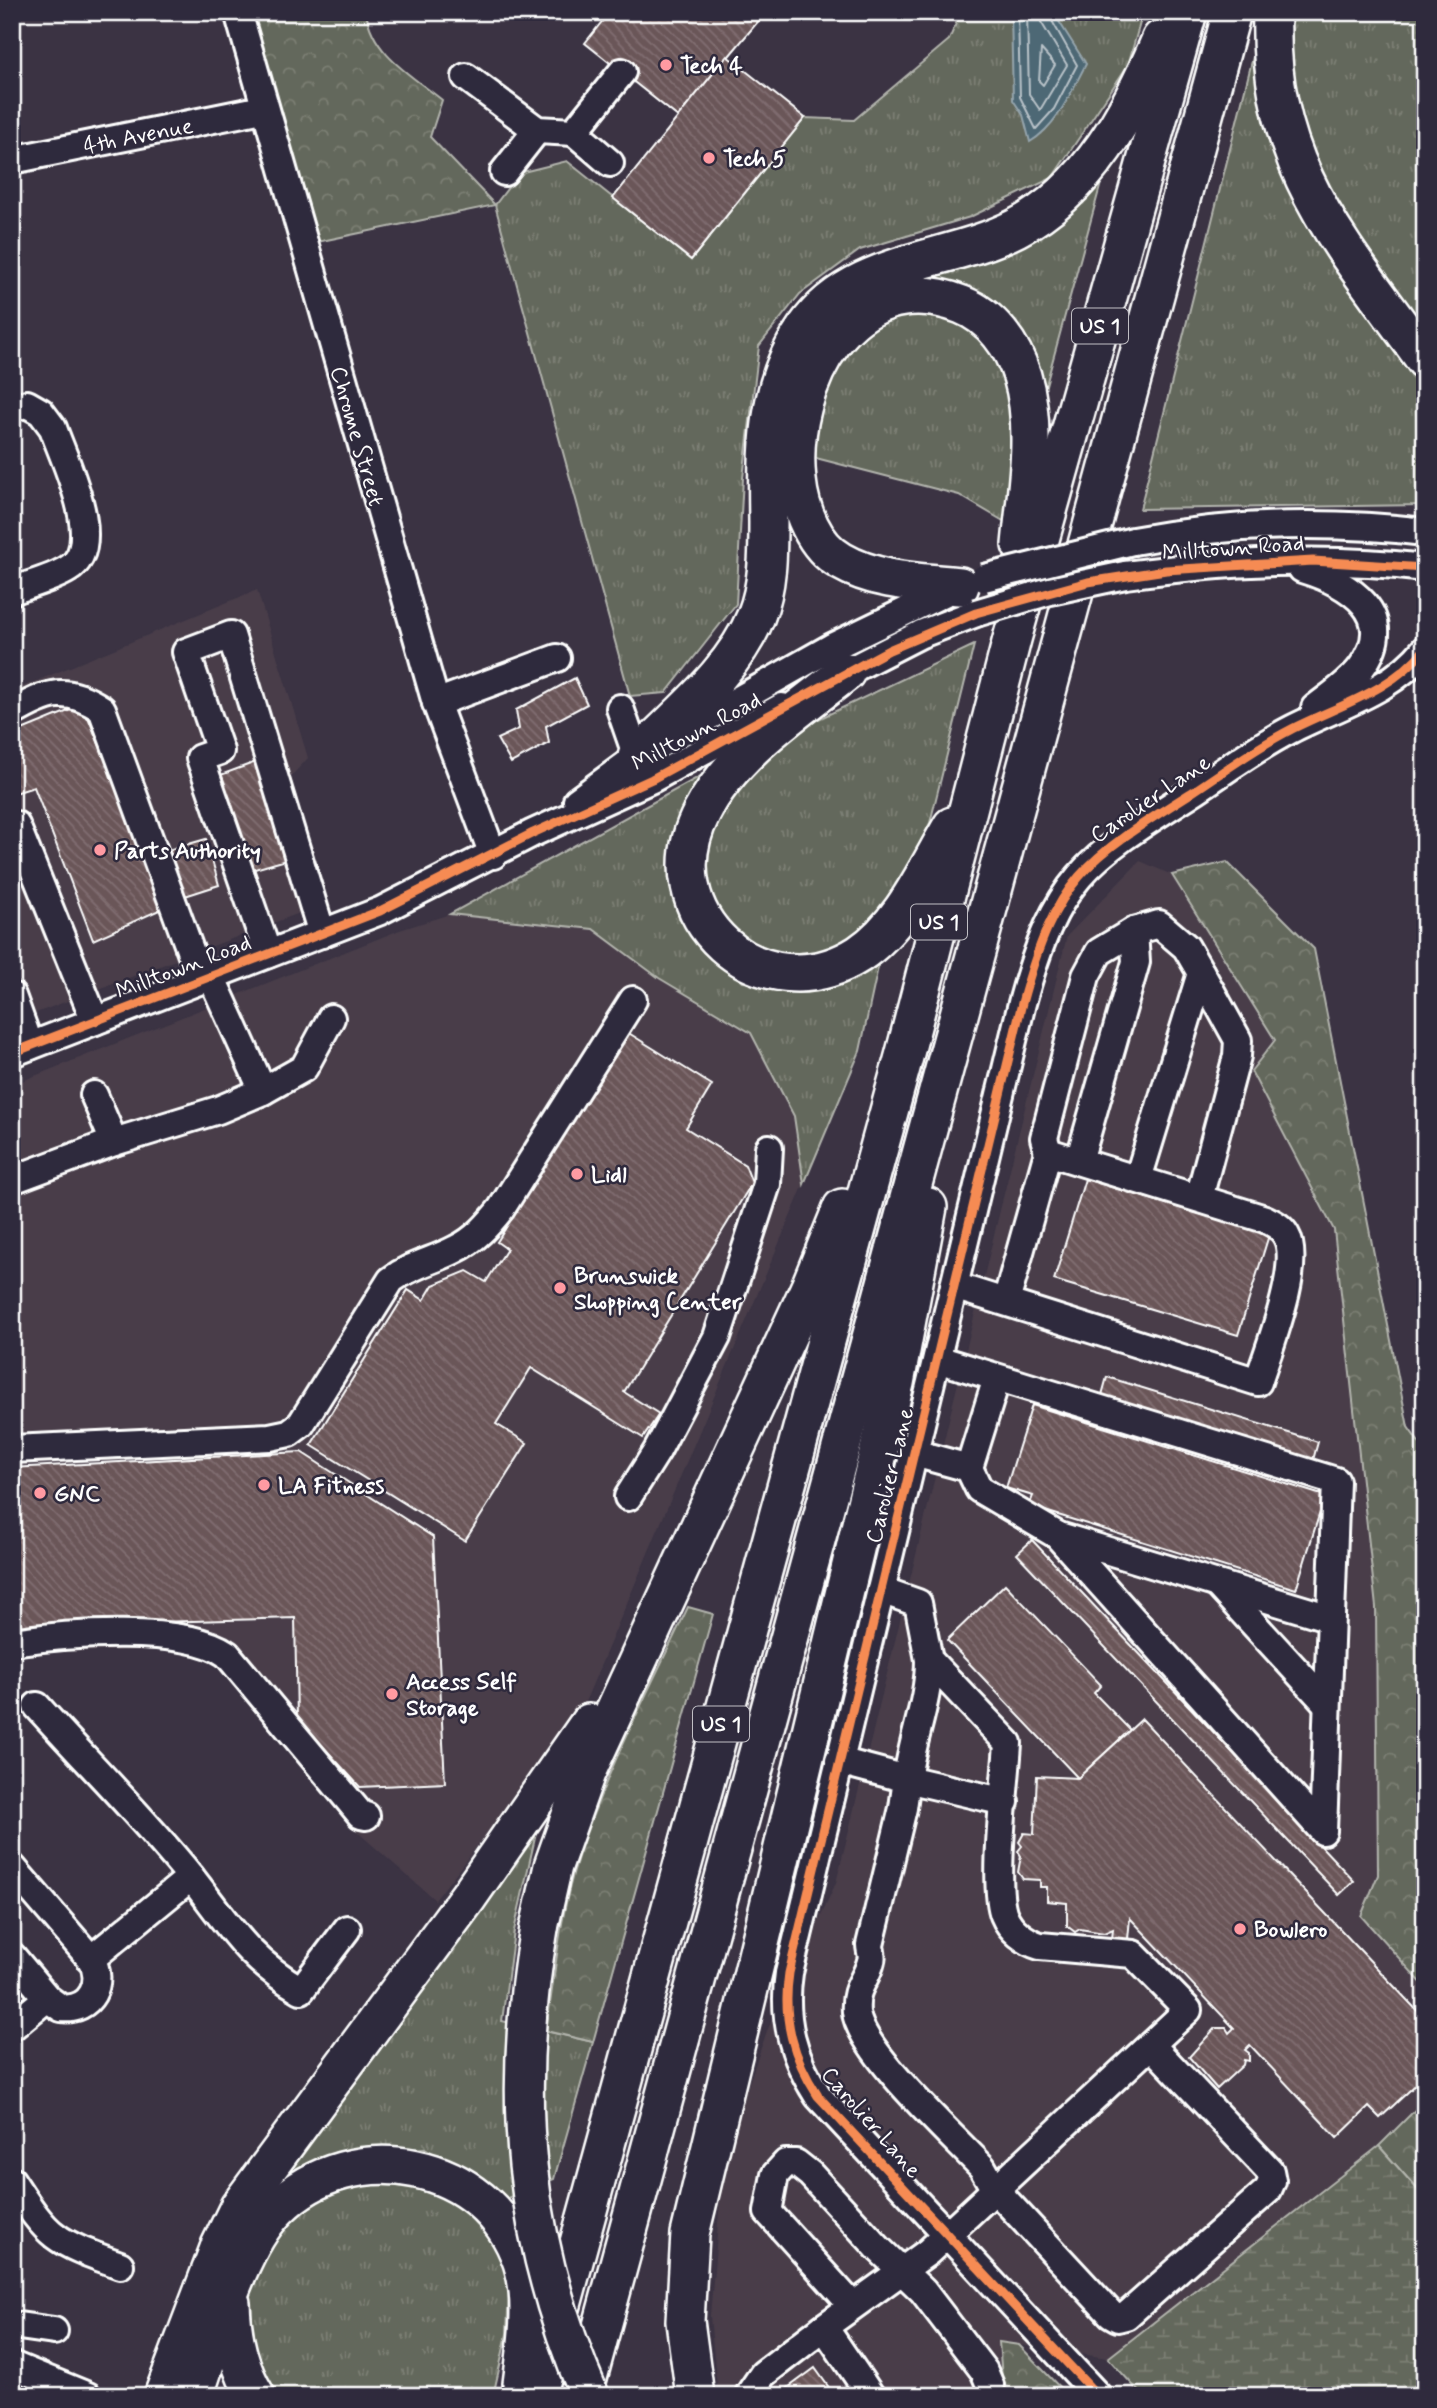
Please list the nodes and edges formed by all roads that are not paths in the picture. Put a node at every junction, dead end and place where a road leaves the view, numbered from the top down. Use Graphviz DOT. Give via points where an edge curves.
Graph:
graph roads {
  1 [pos="238,12"];
  2 [pos="1172,12"];
  3 [pos="1188,12"];
  4 [pos="1233,12"];
  5 [pos="1272,12"];
  6 [pos="622,72"];
  7 [pos="466,77"];
  8 [pos="264,109"];
  9 [pos="537,130"];
  10 [pos="574,132"];
  11 [pos="12,160"];
  12 [pos="610,163"];
  13 [pos="504,172"];
  14 [pos="1425,360"];
  15 [pos="12,407"];
  16 [pos="1425,532"];
  17 [pos="1277,562"];
  18 [pos="1425,568"];
  19 [pos="12,591"];
  20 [pos="973,592"];
  21 [pos="1012,639"];
  22 [pos="1425,649"];
  23 [pos="557,659"];
  24 [pos="846,672"];
  25 [pos="436,703"];
  26 [pos="620,708"];
  27 [pos="12,713"];
  28 [pos="1288,731"];
  29 [pos="637,757"];
  30 [pos="973,792"];
  31 [pos="12,825"];
  32 [pos="533,833"];
  33 [pos="493,855"];
  34 [pos="1133,931"];
  35 [pos="322,933"];
  36 [pos="978,945"];
  37 [pos="268,954"];
  38 [pos="1201,973"];
  39 [pos="206,978"];
  40 [pos="12,996"];
  41 [pos="633,1000"];
  42 [pos="331,1018"];
  43 [pos="95,1021"];
  44 [pos="21,1050"];
  45 [pos="905,1053"];
  46 [pos="264,1091"];
  47 [pos="94,1095"];
  48 [pos="114,1142"];
  49 [pos="769,1148"];
  50 [pos="1048,1152"];
  51 [pos="1079,1161"];
  52 [pos="1138,1179"];
  53 [pos="12,1180"];
  54 [pos="1199,1198"];
  55 [pos="954,1286"];
  56 [pos="1006,1302"];
  57 [pos="937,1359"];
  58 [pos="998,1378"];
  59 [pos="12,1449"];
  60 [pos="914,1453"];
  61 [pos="969,1468"];
  62 [pos="628,1497"];
  63 [pos="1057,1535"];
  64 [pos="1216,1583"];
  65 [pos="881,1590"];
  66 [pos="660,1613"];
  67 [pos="1330,1618"];
  68 [pos="12,1642"];
  69 [pos="929,1660"];
  70 [pos="1327,1704"];
  71 [pos="37,1706"];
  72 [pos="839,1761"];
  73 [pos="907,1779"];
  74 [pos="1005,1802"];
  75 [pos="366,1815"];
  76 [pos="12,1867"];
  77 [pos="191,1877"];
  78 [pos="347,1928"];
  79 [pos="12,1956"];
  80 [pos="91,1959"];
  81 [pos="47,1998"];
  82 [pos="12,2027"];
  83 [pos="1151,2045"];
  84 [pos="12,2181"];
  85 [pos="994,2188"];
  86 [pos="946,2234"];
  87 [pos="120,2265"];
  88 [pos="902,2270"];
  89 [pos="230,2297"];
  90 [pos="852,2305"];
  91 [pos="12,2325"];
  92 [pos="54,2330"];
  93 [pos="814,2335"];
  94 [pos="12,2365"];
  95 [pos="88,2396"];
  96 [pos="163,2396"];
  97 [pos="194,2396"];
  98 [pos="256,2396"];
  99 [pos="521,2396"];
  100 [pos="537,2396"];
  101 [pos="583,2396"];
  102 [pos="590,2396"];
  103 [pos="695,2396"];
  104 [pos="748,2396"];
  105 [pos="871,2396"];
  106 [pos="988,2396"];
  107 [pos="1098,2396"];
  1 -- 8 [label="street, Chrome Street"];
  2 -- 29 [label="highway" via="1117,128 1086,170 1049,206 980,244 863,279 831,300 806,328 779,379 771,419 767,562 757,614 720,673"];
  3 -- 21 [label="highway, US 1"];
  4 -- 36 [label="highway, US 1"];
  5 -- 14 [label="highway" via="1281,113 1303,181 1325,220"];
  6 -- 10 [label="street"];
  7 -- 9 [label="street"];
  8 -- 11 [label="street, 4th Avenue"];
  8 -- 25 [label="street, Chrome Street"];
  9 -- 10 [label="street"];
  9 -- 13 [label="street"];
  10 -- 12 [label="street"];
  15 -- 19 [label="street" via="27,404 46,417 86,523 80,558 69,569"];
  16 -- 20 [label="street, Milltown Road, bridge" via="1334,524 1205,528 1133,541"];
  17 -- 18 [label="street, Milltown Road"];
  17 -- 20 [label="street, Milltown Road, bridge" via="1125,575 1050,591"];
  17 -- 28 [label="street" via="1343,584 1360,598 1373,623 1372,647 1360,668"];
  20 -- 21 [label="highway" via="879,577 838,560 818,538 798,491 800,418 821,360 849,323 866,310 904,297 936,297 969,308 1005,340 1021,373 1030,443"];
  20 -- 24 [label="street, Milltown Road" via="921,635"];
  20 -- 29 [label="street, Milltown Road" via="832,647"];
  21 -- 30 [label="highway, US 1"];
  22 -- 28 [label="street, Carolier Lane" via="1407,668 1363,697"];
  23 -- 25 [label="street"];
  24 -- 30 [label="highway" via="741,760 695,824 688,859 691,895 724,946 764,969 795,973 830,968 861,953 896,916"];
  24 -- 32 [label="street, Milltown Road" via="652,779"];
  25 -- 33 [label="street, Chrome Street"];
  26 -- 29 [label="street"];
  27 -- 39 [label="street" via="35,699 61,694 80,694 102,709"];
  28 -- 55 [label="street, Carolier Lane" via="1115,841 1081,872 1058,904 1034,959"];
  29 -- 32 [label="street, Milltown Road"];
  30 -- 45 [label="highway, US 1"];
  31 -- 43 [label="street" via="16,825"];
  32 -- 33 [label="street, Milltown Road"];
  33 -- 35 [label="street, Milltown Road" via="380,911"];
  34 -- 38 [label="street" via="1159,925 1186,947"];
  34 -- 50 [label="street" via="1099,952 1086,976 1044,1138"];
  34 -- 51 [label="street" via="1136,962"];
  35 -- 37 [label="street, Milltown Road"];
  35 -- 37 [label="street" via="232,635 186,652 219,751 201,758"];
  36 -- 101 [label="highway, US 1"];
  36 -- 103 [label="highway" via="895,1383 690,2234 685,2321"];
  37 -- 39 [label="street, Milltown Road"];
  38 -- 52 [label="street"];
  38 -- 54 [label="street" via="1238,1040"];
  39 -- 43 [label="street, Milltown Road"];
  39 -- 46 [label="street"];
  40 -- 44 [label="street"];
  41 -- 59 [label="street" via="501,1209 479,1235 391,1280 302,1424 270,1437"];
  42 -- 46 [label="street" via="304,1069"];
  43 -- 44 [label="street, Milltown Road"];
  45 -- 66 [label="highway" via="810,1287"];
  45 -- 100 [label="highway, US 1"];
  46 -- 48 [label="street"];
  47 -- 48 [label="street"];
  48 -- 53 [label="street"];
  49 -- 62 [label="street" via="767,1184 717,1337"];
  50 -- 51 [label="street"];
  50 -- 56 [label="street"];
  51 -- 52 [label="street"];
  52 -- 54 [label="street"];
  54 -- 56 [label="street" via="1277,1224 1287,1236 1288,1280 1258,1382"];
  55 -- 56 [label="street"];
  55 -- 57 [label="street, Carolier Lane"];
  57 -- 58 [label="street"];
  57 -- 60 [label="street, Carolier Lane"];
  58 -- 61 [label="street"];
  58 -- 67 [label="street" via="1336,1481"];
  60 -- 61 [label="street"];
  60 -- 65 [label="street, Carolier Lane"];
  61 -- 63 [label="street" via="979,1489"];
  63 -- 64 [label="street"];
  63 -- 70 [label="street" via="1322,1831"];
  64 -- 67 [label="street"];
  64 -- 70 [label="street"];
  65 -- 69 [label="street" via="918,1603"];
  65 -- 72 [label="street, Carolier Lane"];
  66 -- 96 [label="highway" via="526,1817 239,2207"];
  66 -- 102 [label="highway, bridge" via="578,1794 554,1866 539,1928 522,2058 525,2150 547,2275"];
  67 -- 70 [label="street"];
  68 -- 75 [label="street" via="173,1635 212,1644 227,1654 361,1815"];
  69 -- 73 [label="street" via="929,1685"];
  69 -- 74 [label="street" via="1007,1743"];
  71 -- 77 [label="street"];
  72 -- 73 [label="street"];
  72 -- 86 [label="street, Carolier Lane" via="789,1973 789,2030 801,2068 818,2096"];
  73 -- 74 [label="street"];
  73 -- 85 [label="street" via="870,1945 872,1959 857,1990 858,2023 871,2046 982,2167"];
  74 -- 83 [label="street" via="1000,1892 1007,1922 1040,1946 1133,1954 1142,1960 1188,2010"];
  76 -- 80 [label="street"];
  77 -- 78 [label="street" via="237,1939 272,1973 301,1990"];
  77 -- 80 [label="street"];
  79 -- 81 [label="street"];
  80 -- 81 [label="street" via="97,1985 87,2001 69,2010"];
  81 -- 82 [label="street"];
  83 -- 85 [label="street"];
  83 -- 85 [label="street" via="1270,2171 1268,2190 1126,2316 1118,2318"];
  84 -- 87 [label="street" via="54,2237"];
  85 -- 86 [label="street"];
  86 -- 88 [label="street"];
  86 -- 107 [label="street, Carolier Lane"];
  88 -- 90 [label="street"];
  88 -- 90 [label="street" via="810,2174 796,2163 786,2162 775,2175 768,2202 770,2217"];
  88 -- 106 [label="street" via="984,2371 990,2385"];
  89 -- 97 [label="highway"];
  89 -- 98 [label="highway" via="233,2336"];
  89 -- 99 [label="highway" via="256,2234 303,2187 332,2172 360,2165 397,2164 435,2174 481,2202 516,2248 530,2306"];
  90 -- 93 [label="street"];
  91 -- 92 [label="street"];
  93 -- 104 [label="street" via="763,2374"];
  93 -- 105 [label="street"];
  94 -- 95 [label="street"];
}
